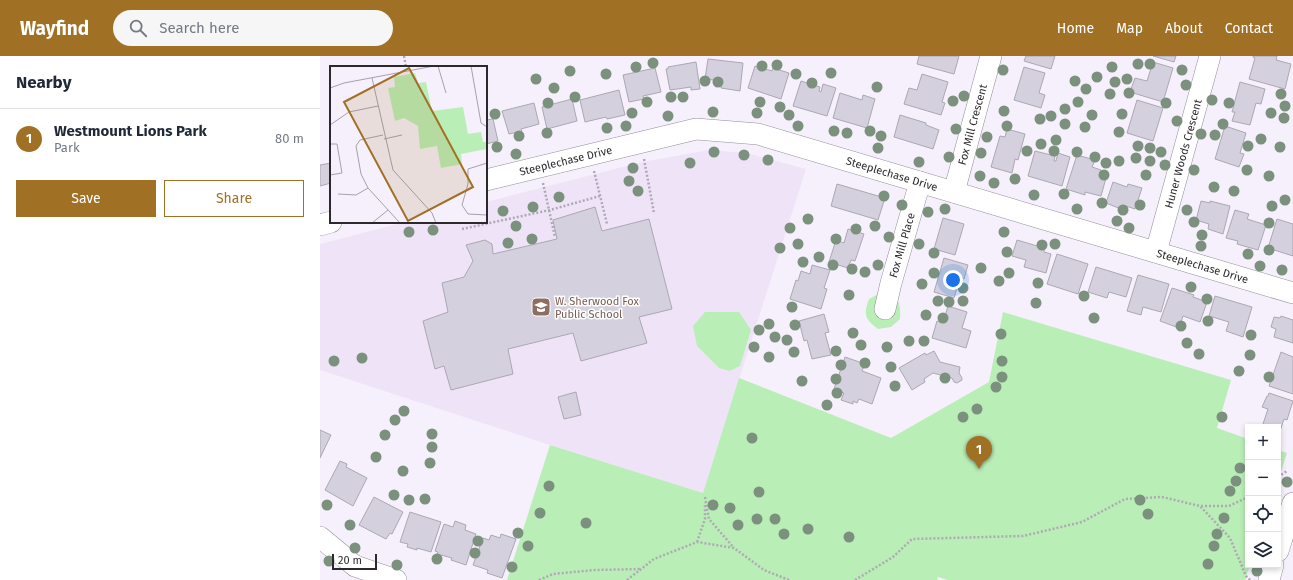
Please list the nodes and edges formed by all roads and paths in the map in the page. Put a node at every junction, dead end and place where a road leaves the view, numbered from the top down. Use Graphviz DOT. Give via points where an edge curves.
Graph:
graph roads {
  1 [pos="404,56"];
  2 [pos="991,56"];
  3 [pos="1210,56"];
  4 [pos="406,66"];
  5 [pos="644,157"];
  6 [pos="593,170"];
  7 [pos="487,180"];
  8 [pos="920,182"];
  9 [pos="543,183"];
  10 [pos="954,192"];
  11 [pos="600,196"];
  12 [pos="550,210"];
  13 [pos="654,213"];
  14 [pos="330,222"];
  15 [pos="607,224"];
  16 [pos="320,225"];
  17 [pos="462,229"];
  18 [pos="555,237"];
  19 [pos="1156,252"];
  20 [pos="1293,293"];
  21 [pos="886,309"];
  22 [pos="1287,471"];
  23 [pos="1281,475"];
  24 [pos="1245,498"];
  25 [pos="1293,502"];
  26 [pos="1200,506"];
  27 [pos="320,537"];
  28 [pos="1281,540"];
  29 [pos="697,542"];
  30 [pos="734,548"];
  31 [pos="641,569"];
  32 [pos="1268,576"];
  33 [pos="396,580"];
  34 [pos="539,580"];
  35 [pos="627,580"];
  36 [pos="789,580"];
  37 [pos="855,580"];
  1 -- 4 [label="path"];
  2 -- 10 [label="street, Fox Mill Crescent"];
  3 -- 19 [label="street, Huner Woods Crescent"];
  5 -- 13 [label="path"];
  6 -- 11 [label="path"];
  7 -- 8 [label="street, Steeplechase Drive" via="696,129 758,134"];
  8 -- 10 [label="street, Steeplechase Drive"];
  8 -- 21 [label="street, Fox Mill Place"];
  9 -- 12 [label="path"];
  10 -- 19 [label="street, Steeplechase Drive"];
  11 -- 12 [label="path"];
  11 -- 15 [label="path"];
  12 -- 17 [label="path"];
  12 -- 18 [label="path"];
  14 -- 16 [label="street"];
  19 -- 20 [label="street, Steeplechase Drive"];
  22 -- 23 [label="path"];
  24 -- 26 [label="path" via="1229,506"];
  25 -- 28 [label="street"];
  26 -- 32 [label="path" via="1230,538 1246,576"];
  26 -- 37 [label="path" via="1162,497 1125,499 1082,522 1023,536 912,539 893,557"];
  27 -- 33 [label="street" via="355,566"];
  29 -- 30 [label="path"];
  29 -- 30 [label="path" via="705,519 705,497 709,519"];
  29 -- 31 [label="path" via="654,558"];
  30 -- 36 [label="path" via="764,570"];
  31 -- 34 [label="path" via="553,574"];
  31 -- 35 [label="path"];
}
